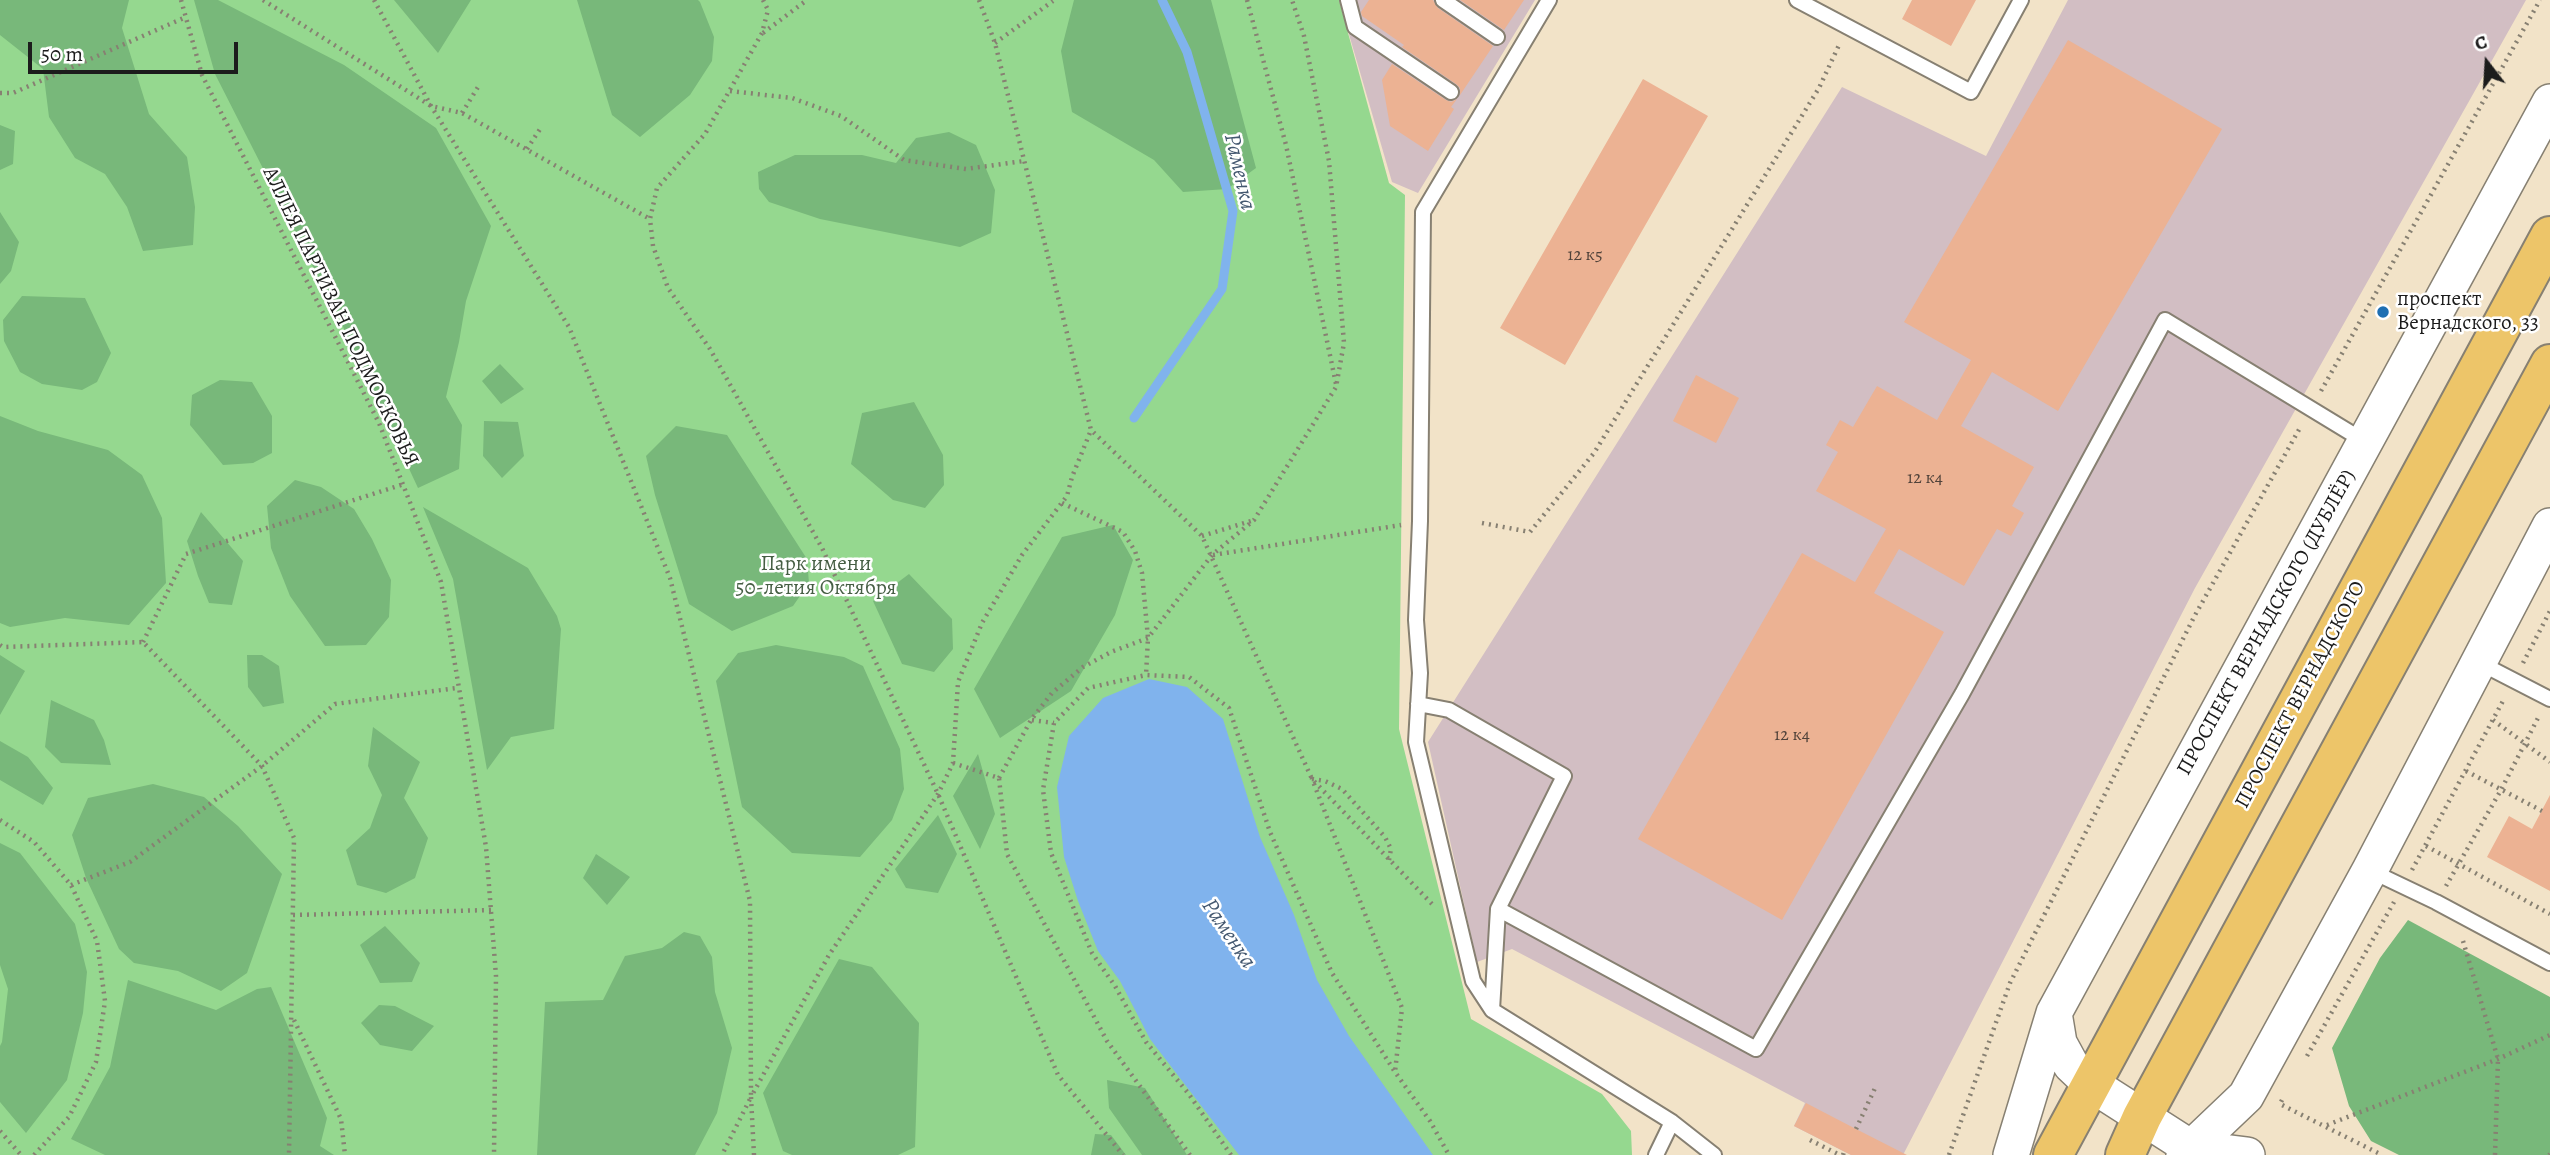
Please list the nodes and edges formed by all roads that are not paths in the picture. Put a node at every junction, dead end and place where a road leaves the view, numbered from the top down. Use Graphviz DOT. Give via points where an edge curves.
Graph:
graph roads {
  1 [pos="1348,0"];
  2 [pos="1443,0"];
  3 [pos="1549,0"];
  4 [pos="1797,0"];
  5 [pos="2021,0"];
  6 [pos="1497,37"];
  7 [pos="1451,92"];
  8 [pos="2550,103"];
  9 [pos="2550,236"];
  10 [pos="2550,364"];
  11 [pos="2365,442"];
  12 [pos="2550,526"];
  13 [pos="2478,662"];
  14 [pos="2549,699"];
  15 [pos="1418,704"];
  16 [pos="2370,870"];
  17 [pos="1498,909"];
  18 [pos="2550,963"];
  19 [pos="1492,1010"];
  20 [pos="2054,1013"];
  21 [pos="2091,1084"];
  22 [pos="2142,1116"];
  23 [pos="1672,1122"];
  24 [pos="2191,1153"];
  25 [pos="1656,1155"];
  26 [pos="1714,1155"];
  27 [pos="2011,1155"];
  28 [pos="2053,1155"];
  29 [pos="2125,1155"];
  30 [pos="2247,1155"];
  1 -- 7 [label="lane" via="1354,27"];
  2 -- 6 [label="lane"];
  3 -- 15 [label="lane" via="1423,212"];
  4 -- 5 [label="lane" via="1971,92"];
  8 -- 11 [label="street, ПРОСПЕКТ ВЕРНАДСКОГО (ДУБЛЁР)"];
  9 -- 21 [label="main road, ПРОСПЕКТ ВЕРНАДСКОГО"];
  10 -- 22 [label="main road"];
  11 -- 17 [label="lane" via="2165,320 1962,694 1756,1049"];
  11 -- 20 [label="street, ПРОСПЕКТ ВЕРНАДСКОГО (ДУБЛЁР)"];
  12 -- 13 [label="street"];
  13 -- 14 [label="lane"];
  13 -- 16 [label="street"];
  15 -- 17 [label="lane" via="1449,710 1564,776"];
  15 -- 19 [label="lane" via="1416,742 1460,933 1472,981"];
  16 -- 18 [label="lane"];
  16 -- 24 [label="street" via="2246,1096"];
  17 -- 19 [label="lane"];
  19 -- 23 [label="lane"];
  20 -- 21 [label="street" via="2059,1043 2071,1065"];
  20 -- 27 [label="street, ПРОСПЕКТ ВЕРНАДСКОГО (ДУБЛЁР)"];
  21 -- 22 [label="street"];
  21 -- 28 [label="main road, ПРОСПЕКТ ВЕРНАДСКОГО"];
  22 -- 24 [label="street"];
  22 -- 29 [label="main road"];
  23 -- 25 [label="lane"];
  23 -- 26 [label="lane"];
  24 -- 30 [label="street"];
}
